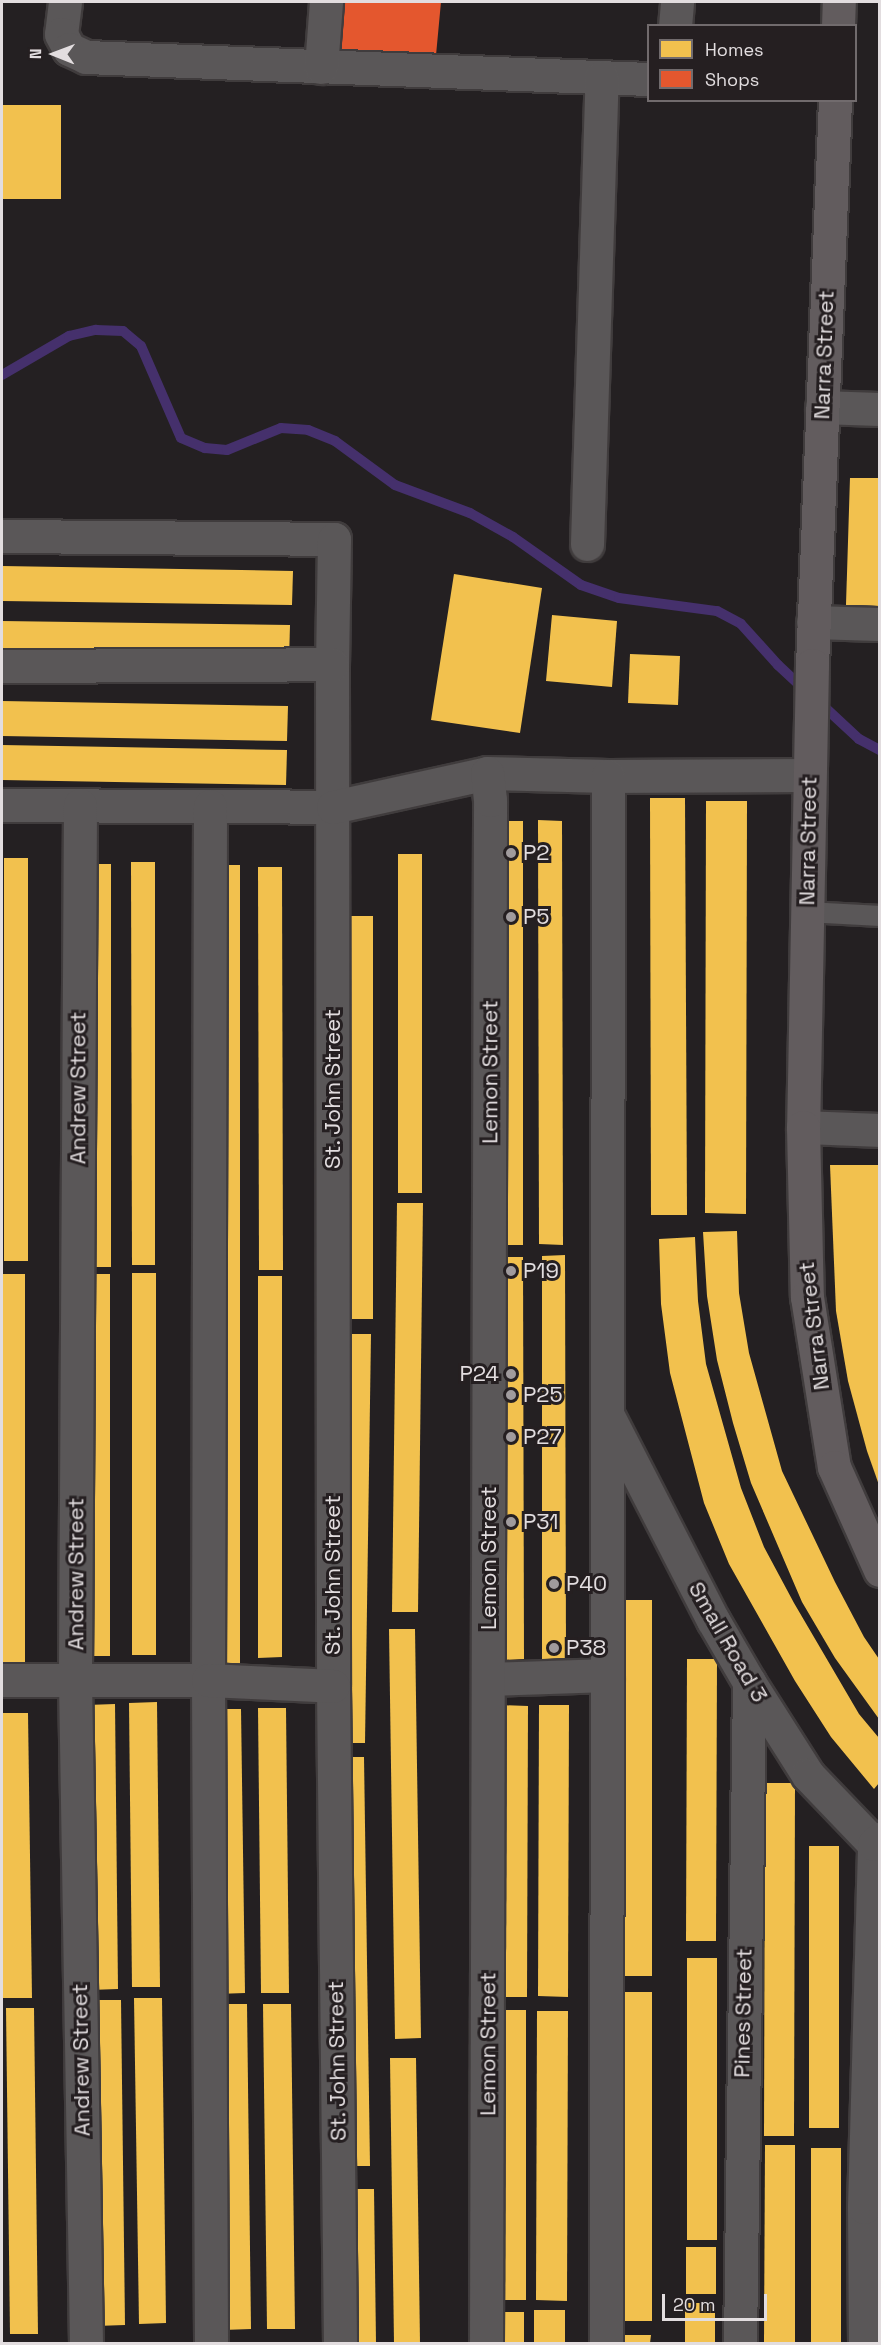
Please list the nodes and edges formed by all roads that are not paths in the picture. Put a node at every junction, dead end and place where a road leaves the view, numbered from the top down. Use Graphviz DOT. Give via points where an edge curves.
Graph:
graph roads {
  1 [pos="65,2"];
  2 [pos="326,2"];
  3 [pos="676,2"];
  4 [pos="839,2"];
  5 [pos="675,24"];
  6 [pos="838,24"];
  7 [pos="321,67"];
  8 [pos="602,77"];
  9 [pos="647,78"];
  10 [pos="835,102"];
  11 [pos="822,407"];
  12 [pos="879,409"];
  13 [pos="2,536"];
  14 [pos="586,544"];
  15 [pos="813,621"];
  16 [pos="879,624"];
  17 [pos="332,664"];
  18 [pos="2,666"];
  19 [pos="487,773"];
  20 [pos="809,775"];
  21 [pos="608,776"];
  22 [pos="2,805"];
  23 [pos="80,805"];
  24 [pos="210,806"];
  25 [pos="333,807"];
  26 [pos="807,912"];
  27 [pos="879,916"];
  28 [pos="803,1127"];
  29 [pos="879,1131"];
  30 [pos="607,1414"];
  31 [pos="879,1570"];
  32 [pos="607,1676"];
  33 [pos="489,1679"];
  34 [pos="2,1680"];
  35 [pos="75,1680"];
  36 [pos="208,1680"];
  37 [pos="749,1682"];
  38 [pos="333,1686"];
  39 [pos="878,1844"];
  40 [pos="86,2343"];
  41 [pos="211,2343"];
  42 [pos="340,2343"];
  43 [pos="486,2343"];
  44 [pos="606,2343"];
  45 [pos="740,2343"];
  46 [pos="865,2343"];
  1 -- 7 [label="street" via="61,34 69,48 86,57"];
  2 -- 7 [label="street"];
  3 -- 5 [label="street"];
  4 -- 6 [label="street"];
  7 -- 8 [label="street"];
  8 -- 9 [label="street"];
  8 -- 14 [label="street"];
  10 -- 11 [label="street, Narra Street"];
  11 -- 12 [label="street"];
  11 -- 15 [label="street, Narra Street"];
  13 -- 17 [label="street, St. John Street" via="334,539"];
  15 -- 16 [label="street"];
  15 -- 20 [label="street, Narra Street"];
  17 -- 18 [label="street"];
  17 -- 25 [label="street, St. John Street"];
  19 -- 21 [label="street"];
  19 -- 25 [label="street"];
  19 -- 33 [label="street, Lemon Street"];
  20 -- 21 [label="street"];
  20 -- 26 [label="street, Narra Street"];
  21 -- 30 [label="street"];
  22 -- 23 [label="street"];
  23 -- 24 [label="street"];
  23 -- 35 [label="street, Andrew Street"];
  24 -- 25 [label="street"];
  24 -- 36 [label="street"];
  25 -- 38 [label="street, St. John Street"];
  26 -- 27 [label="lane"];
  26 -- 28 [label="street, Narra Street"];
  28 -- 29 [label="street"];
  28 -- 31 [label="street, Narra Street" via="807,1297 834,1467"];
  30 -- 32 [label="street"];
  30 -- 37 [label="street, Small Road 3"];
  32 -- 33 [label="street"];
  32 -- 44 [label="street"];
  33 -- 43 [label="street, Lemon Street"];
  34 -- 35 [label="street"];
  35 -- 36 [label="street"];
  35 -- 40 [label="street, Andrew Street"];
  36 -- 38 [label="street"];
  36 -- 41 [label="street"];
  37 -- 39 [label="street, Small Road 3" via="808,1775"];
  37 -- 45 [label="street, Pines Street"];
  38 -- 42 [label="street, St. John Street"];
  39 -- 46 [label="street" via="864,2207"];
}
